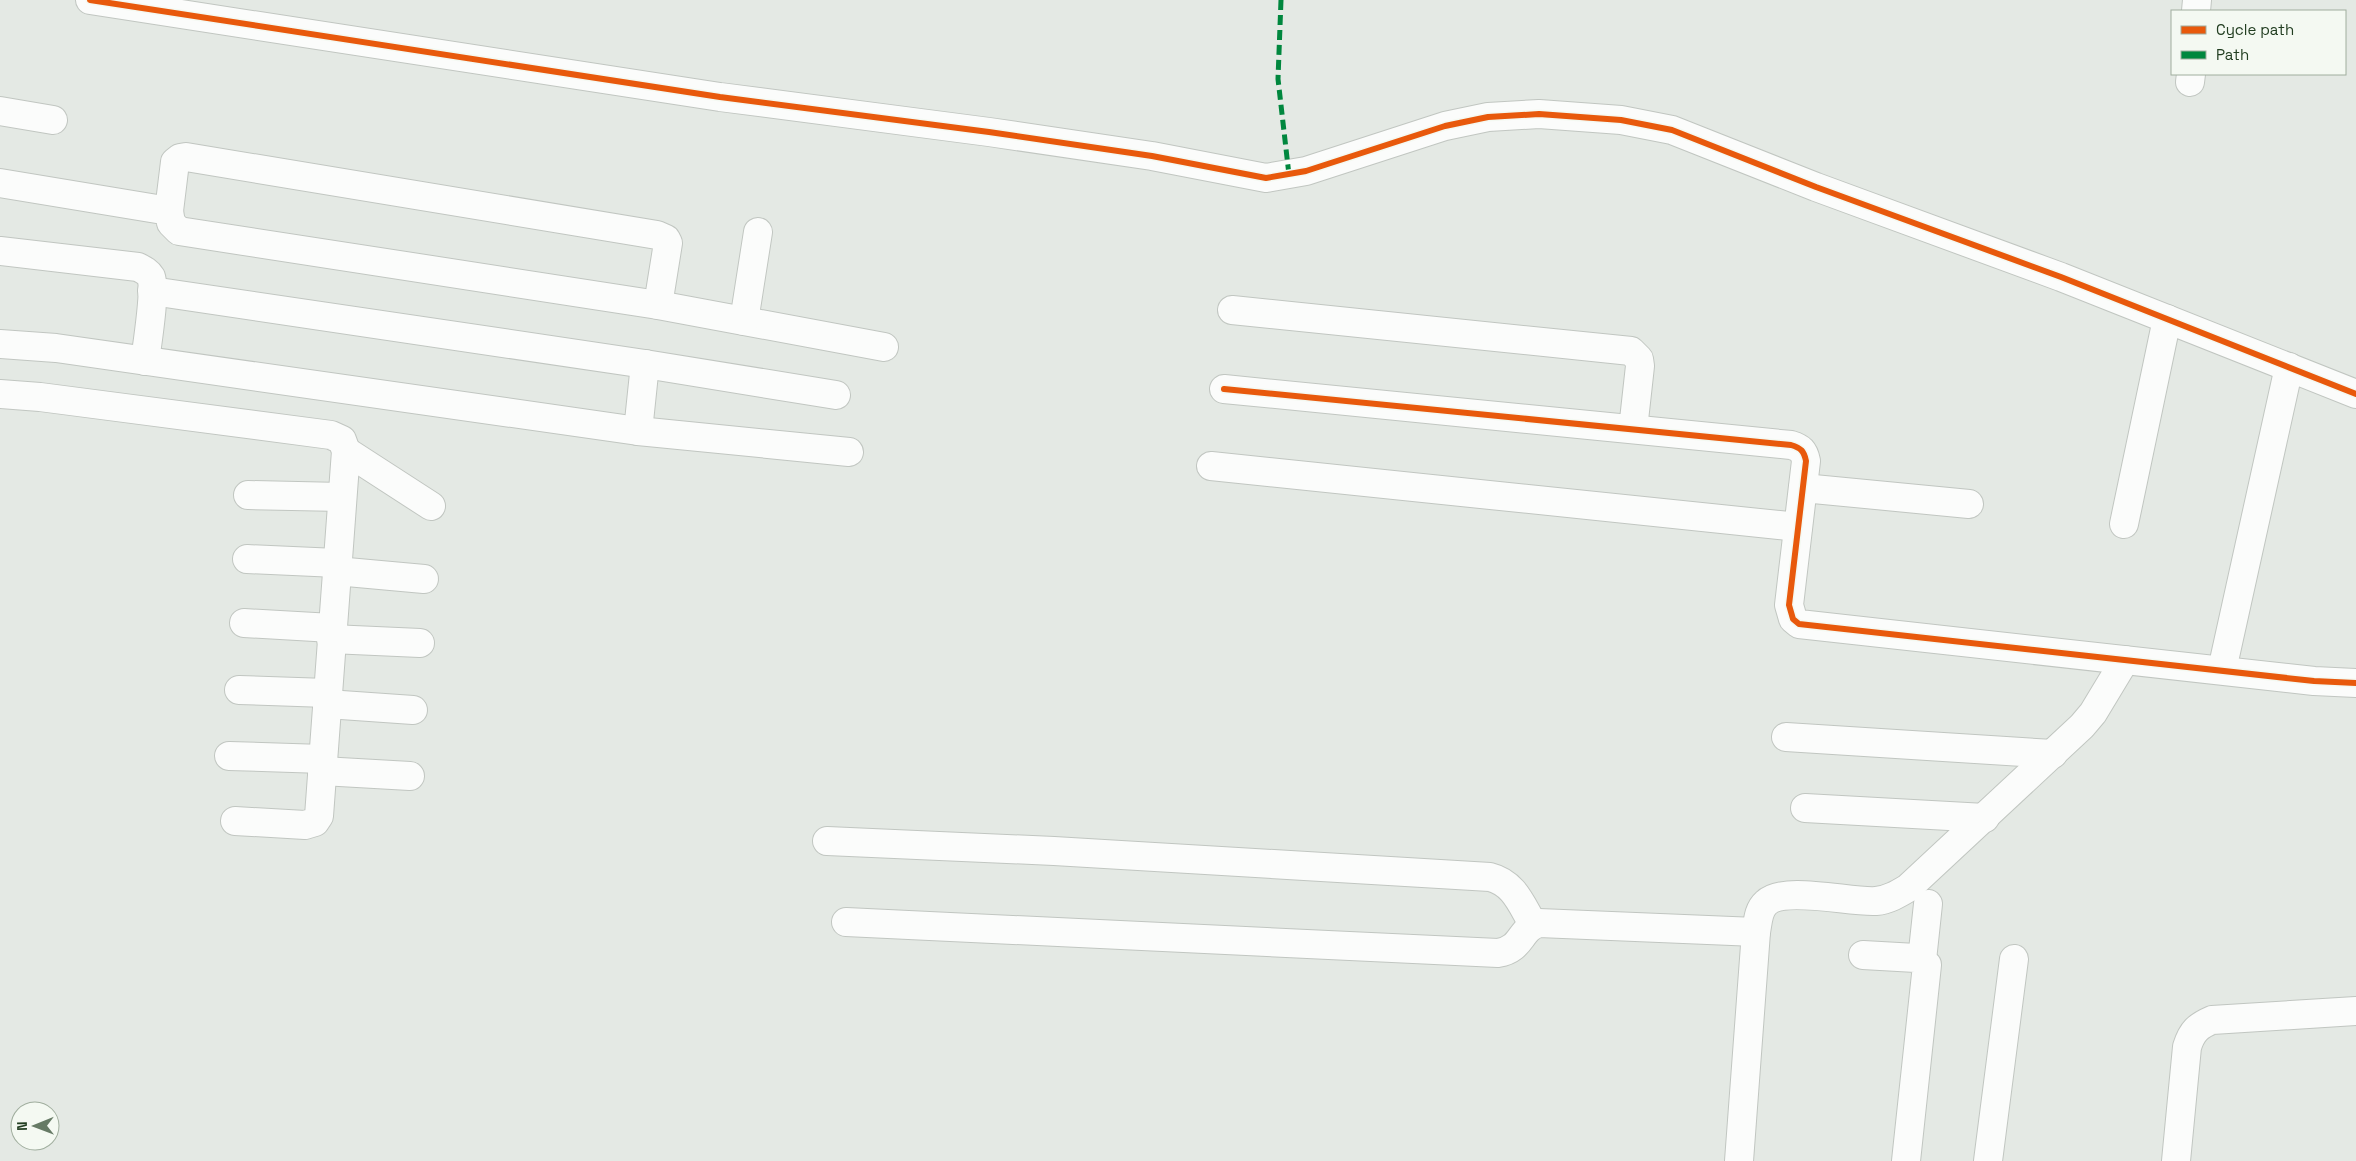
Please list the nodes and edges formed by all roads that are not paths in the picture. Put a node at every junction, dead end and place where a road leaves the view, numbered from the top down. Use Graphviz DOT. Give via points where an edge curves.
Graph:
graph roads {
  1 [pos="90,0"];
  2 [pos="0,111"];
  3 [pos="53,120"];
  4 [pos="0,183"];
  5 [pos="169,211"];
  6 [pos="758,232"];
  7 [pos="0,251"];
  8 [pos="152,290"];
  9 [pos="658,306"];
  10 [pos="1232,310"];
  11 [pos="2167,319"];
  12 [pos="744,321"];
  13 [pos="0,344"];
  14 [pos="884,347"];
  15 [pos="145,361"];
  16 [pos="645,364"];
  17 [pos="2289,367"];
  18 [pos="1224,389"];
  19 [pos="0,394"];
  20 [pos="2356,394"];
  21 [pos="836,395"];
  22 [pos="1633,429"];
  23 [pos="638,431"];
  24 [pos="346,450"];
  25 [pos="849,452"];
  26 [pos="1211,466"];
  27 [pos="1803,488"];
  28 [pos="248,495"];
  29 [pos="342,497"];
  30 [pos="1969,504"];
  31 [pos="432,506"];
  32 [pos="2124,524"];
  33 [pos="1798,527"];
  34 [pos="247,559"];
  35 [pos="336,567"];
  36 [pos="424,579"];
  37 [pos="244,623"];
  38 [pos="332,634"];
  39 [pos="420,643"];
  40 [pos="2125,660"];
  41 [pos="2222,670"];
  42 [pos="2356,683"];
  43 [pos="239,690"];
  44 [pos="327,699"];
  45 [pos="413,710"];
  46 [pos="1786,738"];
  47 [pos="2053,754"];
  48 [pos="229,756"];
  49 [pos="322,765"];
  50 [pos="410,776"];
  51 [pos="1805,808"];
  52 [pos="1985,818"];
  53 [pos="235,821"];
  54 [pos="827,841"];
  55 [pos="1928,904"];
  56 [pos="846,922"];
  57 [pos="1532,924"];
  58 [pos="1756,932"];
  59 [pos="1863,955"];
  60 [pos="2014,959"];
  61 [pos="1922,960"];
  62 [pos="2356,1011"];
  63 [pos="1739,1161"];
  64 [pos="1906,1161"];
  65 [pos="1988,1161"];
  66 [pos="2176,1161"];
  1 -- 11 [label="street" via="720,97 1152,156 1266,178 1306,171 1445,126 1488,117 1538,114 1647,124 1672,130"];
  2 -- 3 [label="street"];
  4 -- 5 [label="street"];
  5 -- 9 [label="street" via="171,223 179,231"];
  5 -- 9 [label="street" via="175,162 186,157 658,235 668,243"];
  6 -- 12 [label="street"];
  7 -- 8 [label="street" via="138,267 150,276"];
  8 -- 15 [label="street"];
  8 -- 16 [label="street"];
  9 -- 12 [label="street"];
  10 -- 22 [label="street" via="1631,351 1640,366"];
  11 -- 17 [label="street"];
  11 -- 32 [label="street"];
  12 -- 14 [label="street"];
  13 -- 15 [label="street" via="56,348"];
  15 -- 23 [label="street"];
  16 -- 21 [label="street"];
  16 -- 23 [label="street"];
  17 -- 20 [label="street"];
  17 -- 41 [label="street"];
  18 -- 22 [label="street"];
  19 -- 24 [label="street" via="331,435 342,440"];
  22 -- 27 [label="street" via="1799,447 1806,461"];
  23 -- 25 [label="street"];
  24 -- 29 [label="street"];
  24 -- 31 [label="street"];
  26 -- 33 [label="street"];
  27 -- 30 [label="street"];
  27 -- 33 [label="street"];
  28 -- 29 [label="street"];
  29 -- 35 [label="street"];
  33 -- 40 [label="street" via="1789,604 1793,619 1799,624"];
  34 -- 35 [label="street"];
  35 -- 36 [label="street"];
  35 -- 38 [label="street"];
  37 -- 38 [label="street"];
  38 -- 39 [label="street"];
  38 -- 44 [label="street"];
  40 -- 41 [label="street"];
  40 -- 47 [label="street" via="2093,713"];
  41 -- 42 [label="street"];
  43 -- 44 [label="street"];
  44 -- 45 [label="street"];
  44 -- 49 [label="street"];
  46 -- 47 [label="street"];
  47 -- 52 [label="street"];
  48 -- 49 [label="street"];
  49 -- 50 [label="street"];
  49 -- 53 [label="street" via="319,816 315,822 305,825"];
  51 -- 52 [label="street"];
  52 -- 58 [label="street" via="1908,888 1894,896 1875,901 1776,897 1762,907"];
  54 -- 57 [label="street" via="1054,850 1490,877 1510,886"];
  55 -- 61 [label="street"];
  56 -- 57 [label="street" via="1498,953 1514,948"];
  57 -- 58 [label="street"];
  58 -- 63 [label="street"];
  59 -- 61 [label="street"];
  60 -- 65 [label="street"];
  61 -- 64 [label="street" via="1928,971"];
  62 -- 66 [label="street" via="2212,1020 2199,1025 2191,1034 2188,1046"];
}
